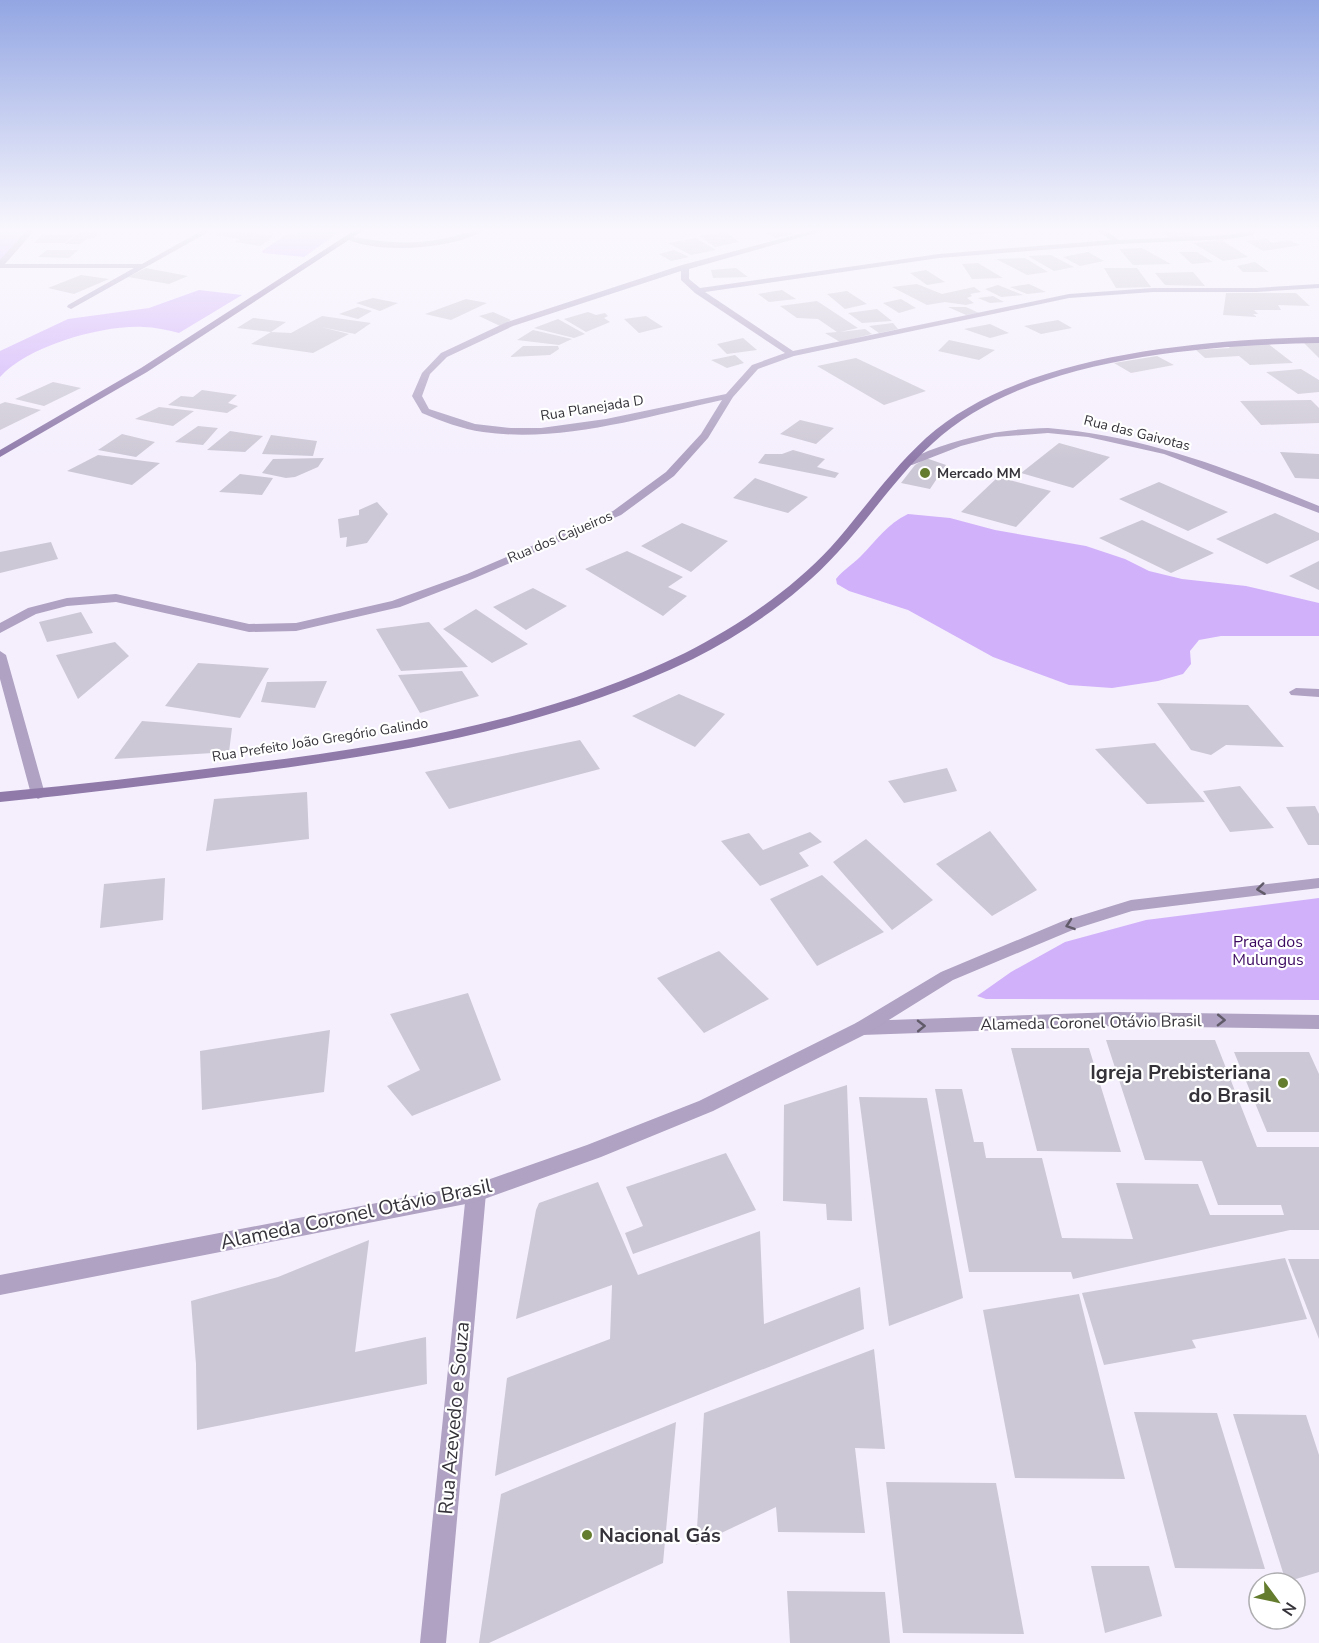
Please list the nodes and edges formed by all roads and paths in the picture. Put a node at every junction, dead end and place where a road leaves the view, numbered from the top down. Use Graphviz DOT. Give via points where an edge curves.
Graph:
graph roads {
  1 [pos="242,307"];
  2 [pos="563,307"];
  3 [pos="721,307"];
  4 [pos="1019,307"];
  5 [pos="1319,339"];
  6 [pos="792,354"];
  7 [pos="729,396"];
  8 [pos="0,454"];
  9 [pos="908,463"];
  10 [pos="1319,510"];
  11 [pos="0,629"];
  12 [pos="0,655"];
  13 [pos="1296,692"];
  14 [pos="1319,693"];
  15 [pos="38,794"];
  16 [pos="0,797"];
  17 [pos="1319,883"];
  18 [pos="1319,1022"];
  19 [pos="862,1028"];
  20 [pos="476,1193"];
  21 [pos="0,1285"];
  22 [pos="433,1643"];
  1 -- 8 [label="main road" via="144,370"];
  2 -- 7 [label="street, Rua Planejada D" via="510,324 444,355 426,373 417,396 425,411 453,423 484,429 540,431"];
  3 -- 6 [label="street"];
  4 -- 6 [label="street, Rua dos Cajueiros"];
  5 -- 9 [label="main road, Rua Prefeito João Gregório Galindo" via="1229,344 1138,356 1027,384 979,404 942,429"];
  6 -- 7 [label="street, Rua dos Cajueiros" via="755,367"];
  7 -- 11 [label="street, Rua dos Cajueiros" via="705,436 670,474 617,513 396,604 296,627 249,628 116,598 67,602 32,611"];
  9 -- 10 [label="street, Rua das Gaivotas" via="963,441 1007,432 1061,430 1167,453"];
  9 -- 15 [label="main road, Rua Prefeito João Gregório Galindo" via="834,550 754,618 687,657 620,685 561,706 472,729 368,750"];
  12 -- 15 [label="street"];
  13 -- 14 [label="street"];
  15 -- 16 [label="main road, Rua Prefeito João Gregório Galindo"];
  17 -- 19 [label="street, Alameda Coronel Otávio Brasil, one-way" via="1131,906 1069,925 947,976"];
  19 -- 18 [label="street, Alameda Coronel Otávio Brasil, one-way" via="1116,1019"];
  19 -- 20 [label="street, Alameda Coronel Otávio Brasil" via="706,1106"];
  20 -- 21 [label="street, Alameda Coronel Otávio Brasil"];
  20 -- 22 [label="street, Rua Azevedo e Souza"];
}
